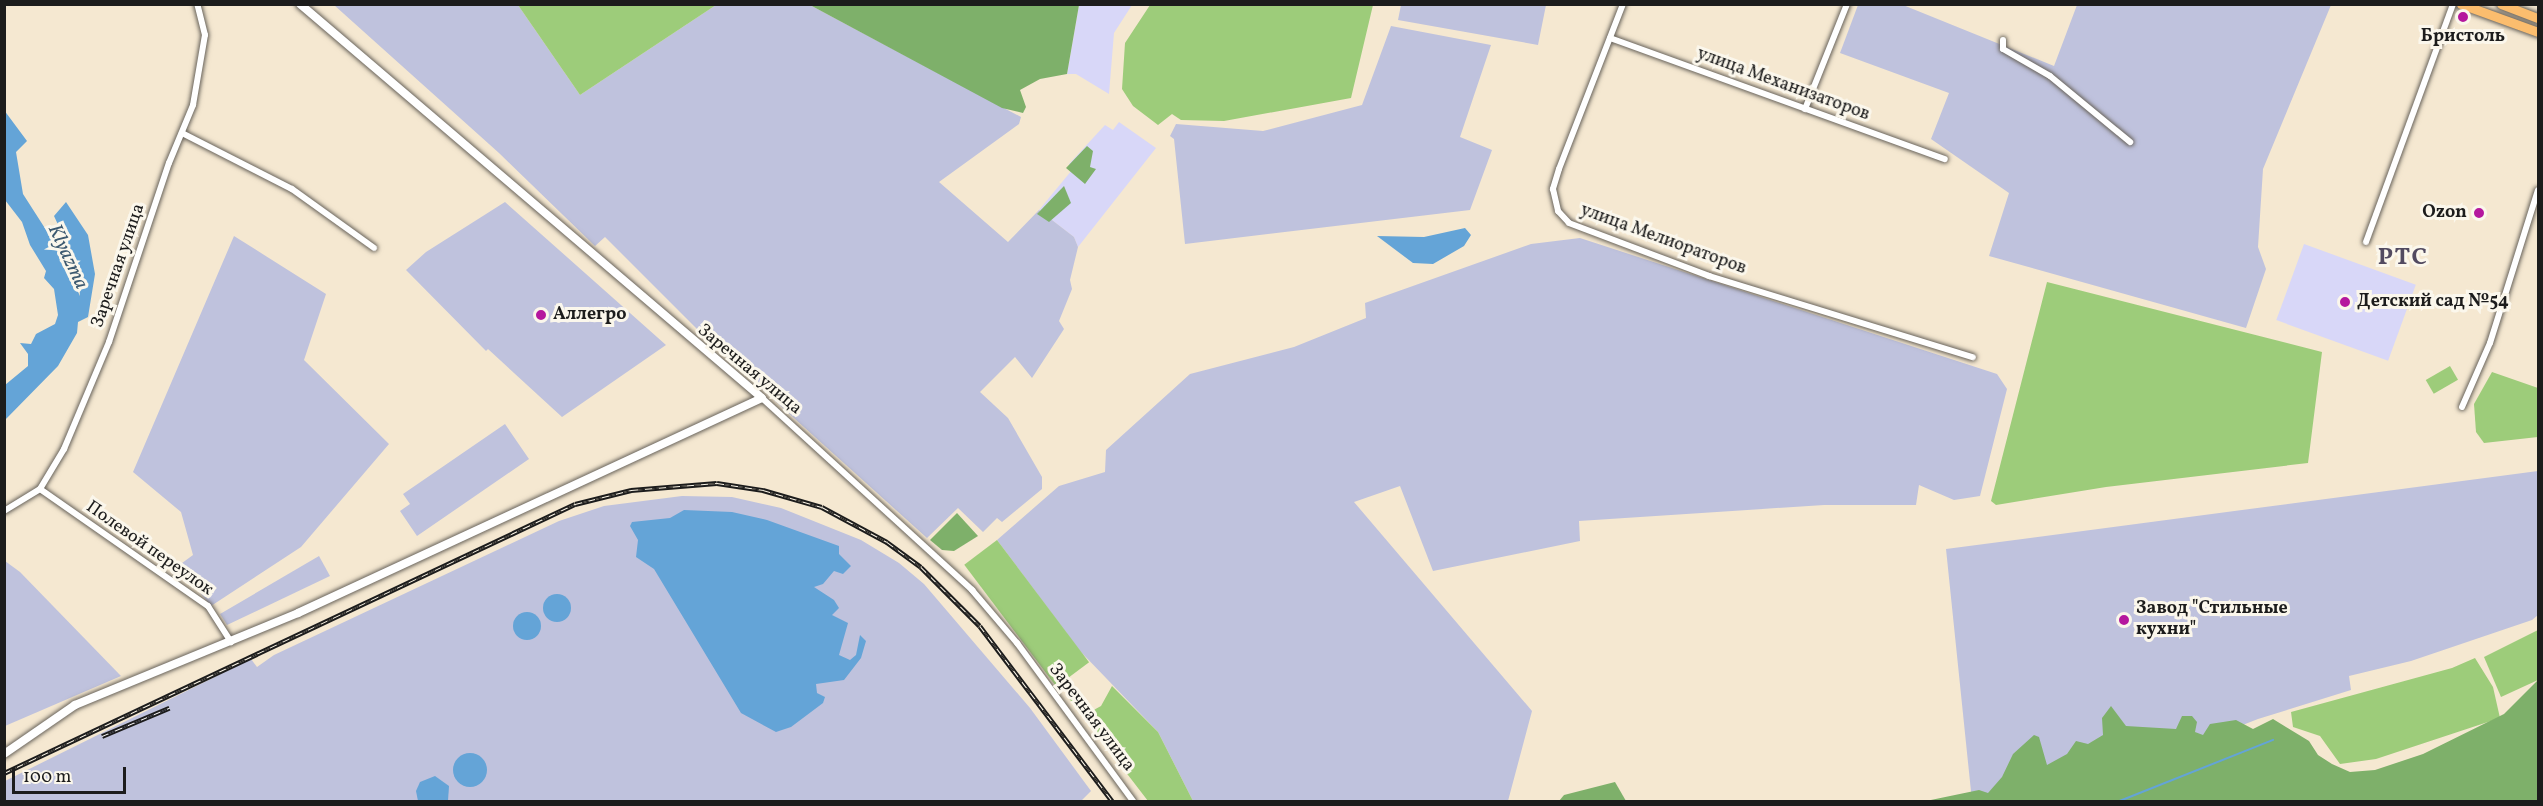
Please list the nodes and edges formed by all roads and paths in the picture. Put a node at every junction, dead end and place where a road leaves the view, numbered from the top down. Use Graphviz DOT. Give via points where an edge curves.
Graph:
graph roads {
  1 [pos="197,4"];
  2 [pos="300,4"];
  3 [pos="1623,4"];
  4 [pos="1847,4"];
  5 [pos="2453,4"];
  6 [pos="2461,4"];
  7 [pos="2501,4"];
  8 [pos="2538,18"];
  9 [pos="2538,32"];
  10 [pos="1610,38"];
  11 [pos="2002,40"];
  12 [pos="1805,109"];
  13 [pos="182,133"];
  14 [pos="2130,142"];
  15 [pos="1946,159"];
  16 [pos="2538,190"];
  17 [pos="2367,242"];
  18 [pos="374,248"];
  19 [pos="1973,357"];
  20 [pos="762,398"];
  21 [pos="2462,407"];
  22 [pos="40,489"];
  23 [pos="4,511"];
  24 [pos="231,642"];
  25 [pos="4,754"];
  26 [pos="1134,801"];
  1 -- 13 [label="street, Заречная улица" via="205,48 193,105"];
  2 -- 20 [label="street, Заречная улица"];
  3 -- 10 [label="street, улица Мелиораторов"];
  4 -- 12 [label="street"];
  5 -- 17 [label="street"];
  6 -- 9 [label="main road"];
  7 -- 8 [label="main road"];
  10 -- 12 [label="street, улица Механизаторов"];
  10 -- 19 [label="street, улица Мелиораторов" via="1553,189 1558,211 1569,223 1709,276"];
  11 -- 14 [label="street" via="2003,49 2050,76"];
  12 -- 15 [label="street, улица Механизаторов"];
  13 -- 18 [label="street" via="292,189"];
  13 -- 22 [label="street, Заречная улица" via="109,342 64,449"];
  16 -- 21 [label="street" via="2490,343"];
  20 -- 24 [label="street"];
  20 -- 26 [label="street, Заречная улица" via="972,590 1017,643"];
  22 -- 23 [label="street, Заречная улица"];
  22 -- 24 [label="street, Полевой переулок" via="208,606"];
  24 -- 25 [label="street" via="75,705"];
}
